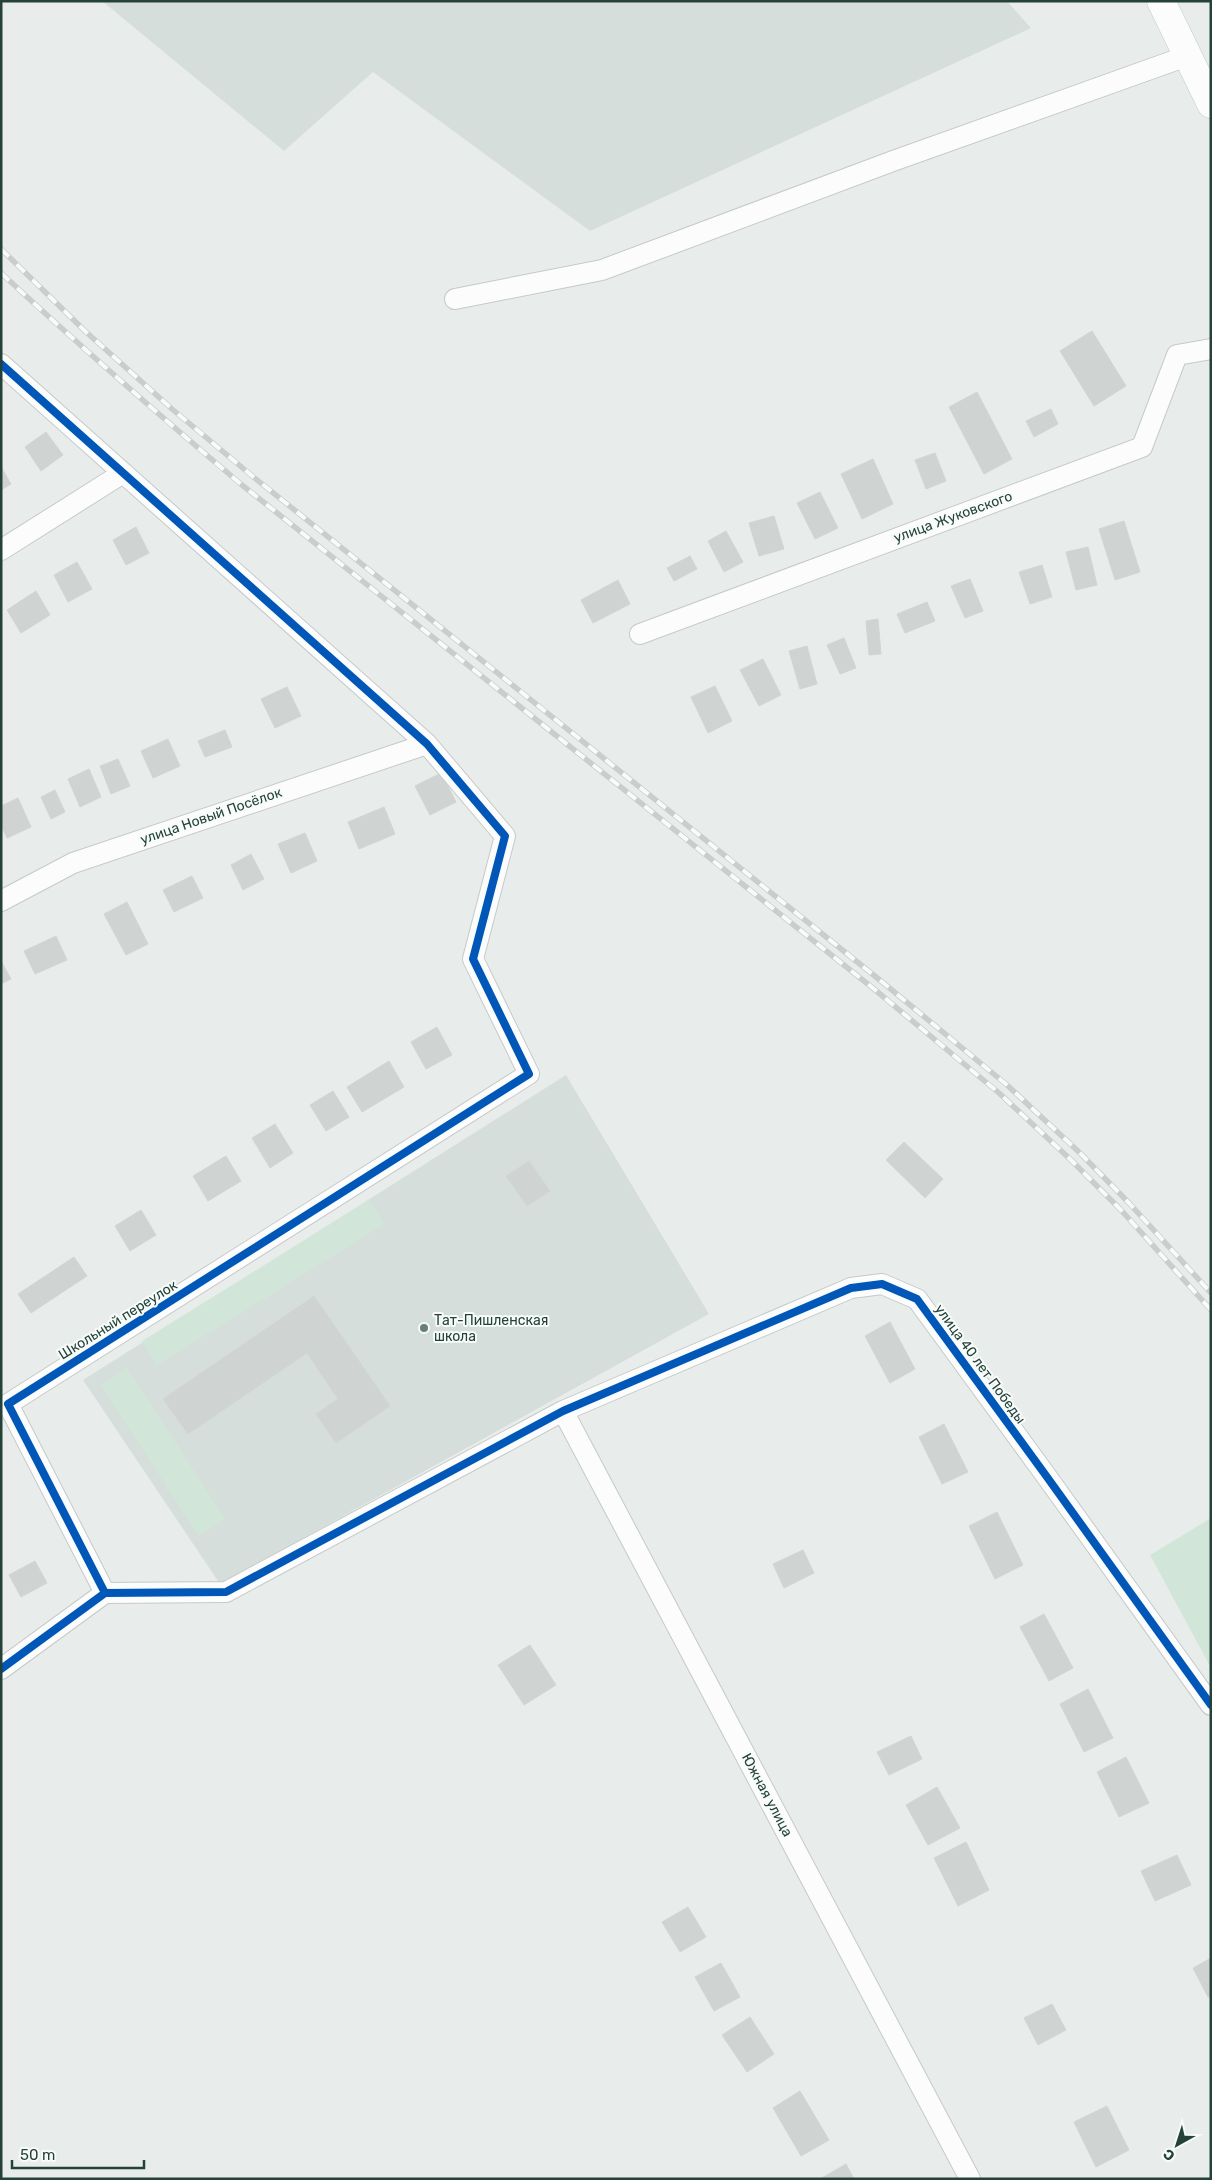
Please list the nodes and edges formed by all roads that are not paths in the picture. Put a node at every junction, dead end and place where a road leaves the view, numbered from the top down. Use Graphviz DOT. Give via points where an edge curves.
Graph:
graph roads {
  1 [pos="1161,1"];
  2 [pos="1188,56"];
  3 [pos="1211,104"];
  4 [pos="455,300"];
  5 [pos="1211,350"];
  6 [pos="1,364"];
  7 [pos="123,473"];
  8 [pos="1,550"];
  9 [pos="640,634"];
  10 [pos="427,744"];
  11 [pos="1,901"];
  12 [pos="563,1411"];
  13 [pos="105,1593"];
  14 [pos="1,1669"];
  15 [pos="1211,1705"];
  16 [pos="970,2179"];
  1 -- 2 [label="street"];
  2 -- 3 [label="street"];
  2 -- 4 [label="street" via="893,161 602,270"];
  5 -- 9 [label="street, улица Жуковского" via="1177,355 1142,447"];
  6 -- 7 [label="street"];
  7 -- 8 [label="street"];
  7 -- 10 [label="street"];
  10 -- 11 [label="street, улица Новый Посёлок" via="73,863"];
  10 -- 13 [label="street, Школьный переулок" via="505,836 473,959 529,1074 8,1404"];
  12 -- 13 [label="street, улица 40 лет Победы" via="226,1592"];
  12 -- 15 [label="street, улица 40 лет Победы" via="851,1288 882,1284 917,1299"];
  12 -- 16 [label="street, Южная улица"];
  13 -- 14 [label="street"];
}
